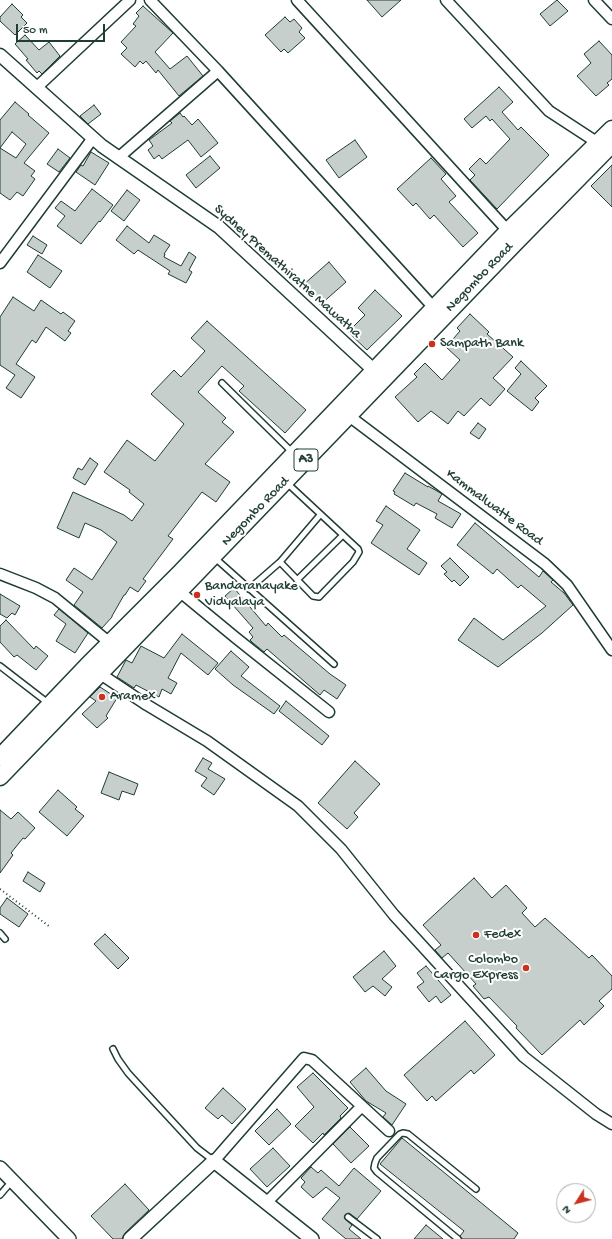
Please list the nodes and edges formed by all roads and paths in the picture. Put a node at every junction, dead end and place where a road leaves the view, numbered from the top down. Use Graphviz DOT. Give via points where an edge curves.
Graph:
graph roads {
  1 [pos="130,0"];
  2 [pos="150,0"];
  3 [pos="296,0"];
  4 [pos="446,0"];
  5 [pos="594,0"];
  6 [pos="612,19"];
  7 [pos="0,55"];
  8 [pos="218,71"];
  9 [pos="36,88"];
  10 [pos="612,129"];
  11 [pos="93,138"];
  12 [pos="605,144"];
  13 [pos="118,158"];
  14 [pos="508,231"];
  15 [pos="0,263"];
  16 [pos="435,309"];
  17 [pos="379,375"];
  18 [pos="222,383"];
  19 [pos="344,412"];
  20 [pos="294,454"];
  21 [pos="285,482"];
  22 [pos="320,515"];
  23 [pos="342,535"];
  24 [pos="212,556"];
  25 [pos="280,562"];
  26 [pos="0,574"];
  27 [pos="297,580"];
  28 [pos="249,588"];
  29 [pos="179,591"];
  30 [pos="110,644"];
  31 [pos="612,650"];
  32 [pos="334,664"];
  33 [pos="0,666"];
  34 [pos="93,670"];
  35 [pos="50,705"];
  36 [pos="330,712"];
  37 [pos="0,757"];
  38 [pos="0,777"];
  39 [pos="0,889"];
  40 [pos="50,927"];
  41 [pos="0,933"];
  42 [pos="5,939"];
  43 [pos="114,1049"];
  44 [pos="362,1106"];
  45 [pos="612,1124"];
  46 [pos="389,1131"];
  47 [pos="214,1161"];
  48 [pos="0,1168"];
  49 [pos="12,1180"];
  50 [pos="476,1190"];
  51 [pos="0,1195"];
  52 [pos="266,1203"];
  53 [pos="348,1217"];
  54 [pos="69,1239"];
  55 [pos="130,1239"];
  56 [pos="312,1239"];
  57 [pos="377,1239"];
  58 [pos="458,1239"];
  1 -- 9 [label="street"];
  2 -- 8 [label="street"];
  3 -- 14 [label="street"];
  4 -- 12 [label="street" via="549,111"];
  5 -- 6 [label="street"];
  7 -- 9 [label="street, Sydney Premathiratne Mawatha"];
  8 -- 13 [label="street"];
  8 -- 16 [label="street"];
  9 -- 11 [label="street, Sydney Premathiratne Mawatha"];
  10 -- 12 [label="highway, Negombo Road / A3"];
  11 -- 13 [label="street, Sydney Premathiratne Mawatha"];
  11 -- 15 [label="street"];
  12 -- 14 [label="highway, Negombo Road / A3"];
  12 -- 17 [label="highway, Negombo Road / A3" via="515,243"];
  13 -- 17 [label="street, Sydney Premathiratne Mawatha" via="219,227"];
  14 -- 16 [label="highway, Negombo Road / A3"];
  16 -- 17 [label="highway, Negombo Road / A3"];
  17 -- 19 [label="highway, Negombo Road / A3"];
  18 -- 20 [label="lane"];
  19 -- 20 [label="highway, Negombo Road / A3"];
  19 -- 21 [label="highway, Negombo Road / A3"];
  19 -- 31 [label="street, Kammalwatte Road" via="545,564 568,585"];
  20 -- 30 [label="highway, Negombo Road / A3"];
  21 -- 22 [label="lane"];
  21 -- 24 [label="highway, Negombo Road / A3"];
  22 -- 23 [label="lane"];
  22 -- 25 [label="lane"];
  23 -- 27 [label="lane"];
  23 -- 27 [label="lane" via="360,552 322,594 318,597 313,596"];
  24 -- 28 [label="lane"];
  24 -- 29 [label="highway, Negombo Road / A3"];
  25 -- 27 [label="lane"];
  25 -- 28 [label="lane"];
  26 -- 30 [label="street" via="55,598"];
  28 -- 32 [label="lane"];
  29 -- 34 [label="highway, Negombo Road / A3"];
  29 -- 36 [label="street"];
  30 -- 34 [label="highway, Negombo Road / A3"];
  33 -- 35 [label="lane"];
  34 -- 35 [label="highway, Negombo Road / A3"];
  34 -- 38 [label="highway, Negombo Road / A3"];
  34 -- 45 [label="street" via="207,741 298,806 342,849 394,915 524,1057"];
  35 -- 37 [label="highway, Negombo Road / A3"];
  39 -- 40 [label="path"];
  41 -- 42 [label="lane"];
  43 -- 47 [label="lane" via="128,1073 197,1148"];
  44 -- 46 [label="street"];
  44 -- 47 [label="street" via="312,1060 304,1058"];
  44 -- 52 [label="street"];
  47 -- 52 [label="main road"];
  47 -- 55 [label="main road"];
  48 -- 49 [label="main road"];
  49 -- 51 [label="lane"];
  49 -- 54 [label="main road"];
  50 -- 58 [label="lane" via="408,1134 400,1134 375,1163 374,1168 377,1172"];
  52 -- 56 [label="main road"];
  53 -- 57 [label="lane"];
}
